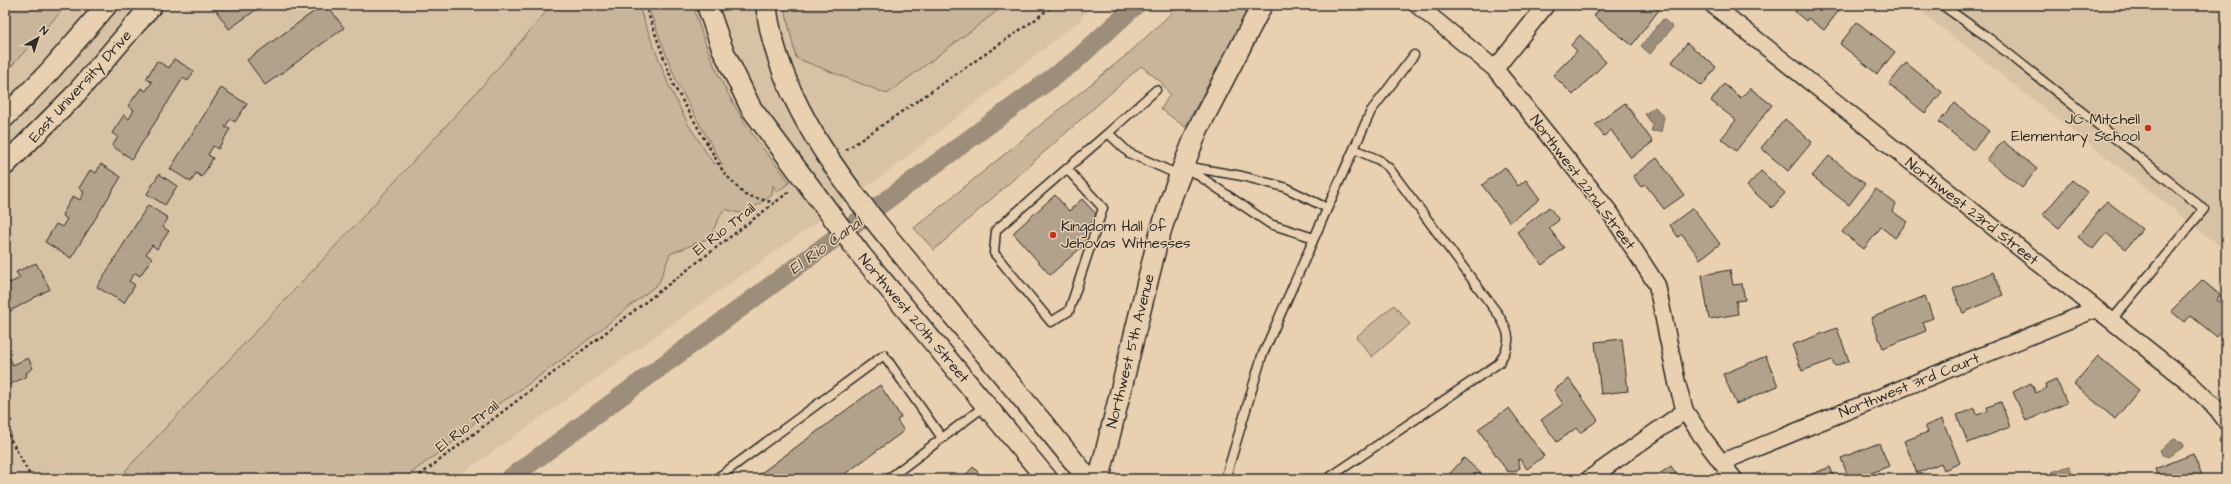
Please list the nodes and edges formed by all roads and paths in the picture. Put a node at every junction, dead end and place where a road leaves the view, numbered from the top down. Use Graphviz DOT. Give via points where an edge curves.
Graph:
graph roads {
  1 [pos="107,5"];
  2 [pos="152,5"];
  3 [pos="645,5"];
  4 [pos="707,5"];
  5 [pos="766,5"];
  6 [pos="1053,5"];
  7 [pos="1262,5"];
  8 [pos="1417,5"];
  9 [pos="1546,5"];
  10 [pos="1713,5"];
  11 [pos="1942,5"];
  12 [pos="1414,55"];
  13 [pos="1495,69"];
  14 [pos="1156,90"];
  15 [pos="5,117"];
  16 [pos="1108,133"];
  17 [pos="1354,149"];
  18 [pos="830,160"];
  19 [pos="5,166"];
  20 [pos="1067,169"];
  21 [pos="1181,170"];
  22 [pos="804,180"];
  23 [pos="775,203"];
  24 [pos="1327,208"];
  25 [pos="1314,238"];
  26 [pos="920,276"];
  27 [pos="896,296"];
  28 [pos="2096,309"];
  29 [pos="2110,321"];
  30 [pos="986,405"];
  31 [pos="1685,411"];
  32 [pos="2226,421"];
  33 [pos="5,429"];
  34 [pos="942,438"];
  35 [pos="1722,462"];
  36 [pos="32,479"];
  37 [pos="415,479"];
  38 [pos="716,479"];
  39 [pos="888,479"];
  40 [pos="1047,479"];
  41 [pos="1088,479"];
  42 [pos="1099,479"];
  43 [pos="1232,479"];
  44 [pos="1327,479"];
  45 [pos="1588,479"];
  46 [pos="1734,479"];
  1 -- 15 [label="street" via="50,72"];
  2 -- 19 [label="street, East University Drive" via="73,97"];
  3 -- 23 [label="path" via="674,86 724,173 745,195"];
  4 -- 22 [label="street, Northwest 20th Street" via="722,48 751,108"];
  5 -- 18 [label="street, Northwest 20th Street" via="774,41 796,102 810,131"];
  6 -- 18 [label="path"];
  7 -- 21 [label="street, Northwest 5th Avenue" via="1198,129"];
  8 -- 13 [label="street, Northwest 22nd Street"];
  9 -- 13 [label="street"];
  10 -- 28 [label="street, Northwest 23rd Street"];
  11 -- 29 [label="lane" via="1990,39 2204,209"];
  12 -- 17 [label="lane" via="1372,111"];
  13 -- 31 [label="street, Northwest 22nd Street" via="1611,214 1657,285"];
  14 -- 16 [label="lane"];
  16 -- 20 [label="lane"];
  16 -- 21 [label="lane" via="1129,152"];
  17 -- 24 [label="lane"];
  17 -- 44 [label="lane" via="1379,160 1389,168 1498,314 1509,336 1507,350 1499,362"];
  18 -- 26 [label="street, Northwest 20th Street"];
  20 -- 20 [label="lane" via="996,230 994,253 1051,322 1069,311 1103,208"];
  21 -- 24 [label="lane" via="1242,176 1284,187"];
  21 -- 25 [label="lane" via="1270,224"];
  21 -- 42 [label="street, Northwest 5th Avenue" via="1156,243"];
  22 -- 23 [label="path, El Rio Trail"];
  22 -- 27 [label="street, Northwest 20th Street"];
  23 -- 37 [label="path, El Rio Trail"];
  24 -- 25 [label="lane"];
  25 -- 43 [label="lane" via="1262,356 1227,473"];
  26 -- 27 [label="street"];
  26 -- 41 [label="street, Northwest 20th Street"];
  27 -- 30 [label="street, Northwest 20th Street"];
  28 -- 29 [label="street, Northwest 23rd Street"];
  28 -- 35 [label="street, Northwest 3rd Court"];
  29 -- 32 [label="street, Northwest 23rd Street" via="2190,383"];
  30 -- 34 [label="lane"];
  30 -- 40 [label="street, Northwest 20th Street"];
  31 -- 35 [label="street, Northwest 22nd Street"];
  31 -- 45 [label="street"];
  33 -- 36 [label="path"];
  34 -- 38 [label="lane" via="884,355"];
  34 -- 39 [label="lane"];
  35 -- 46 [label="street, Northwest 22nd Street"];
}
